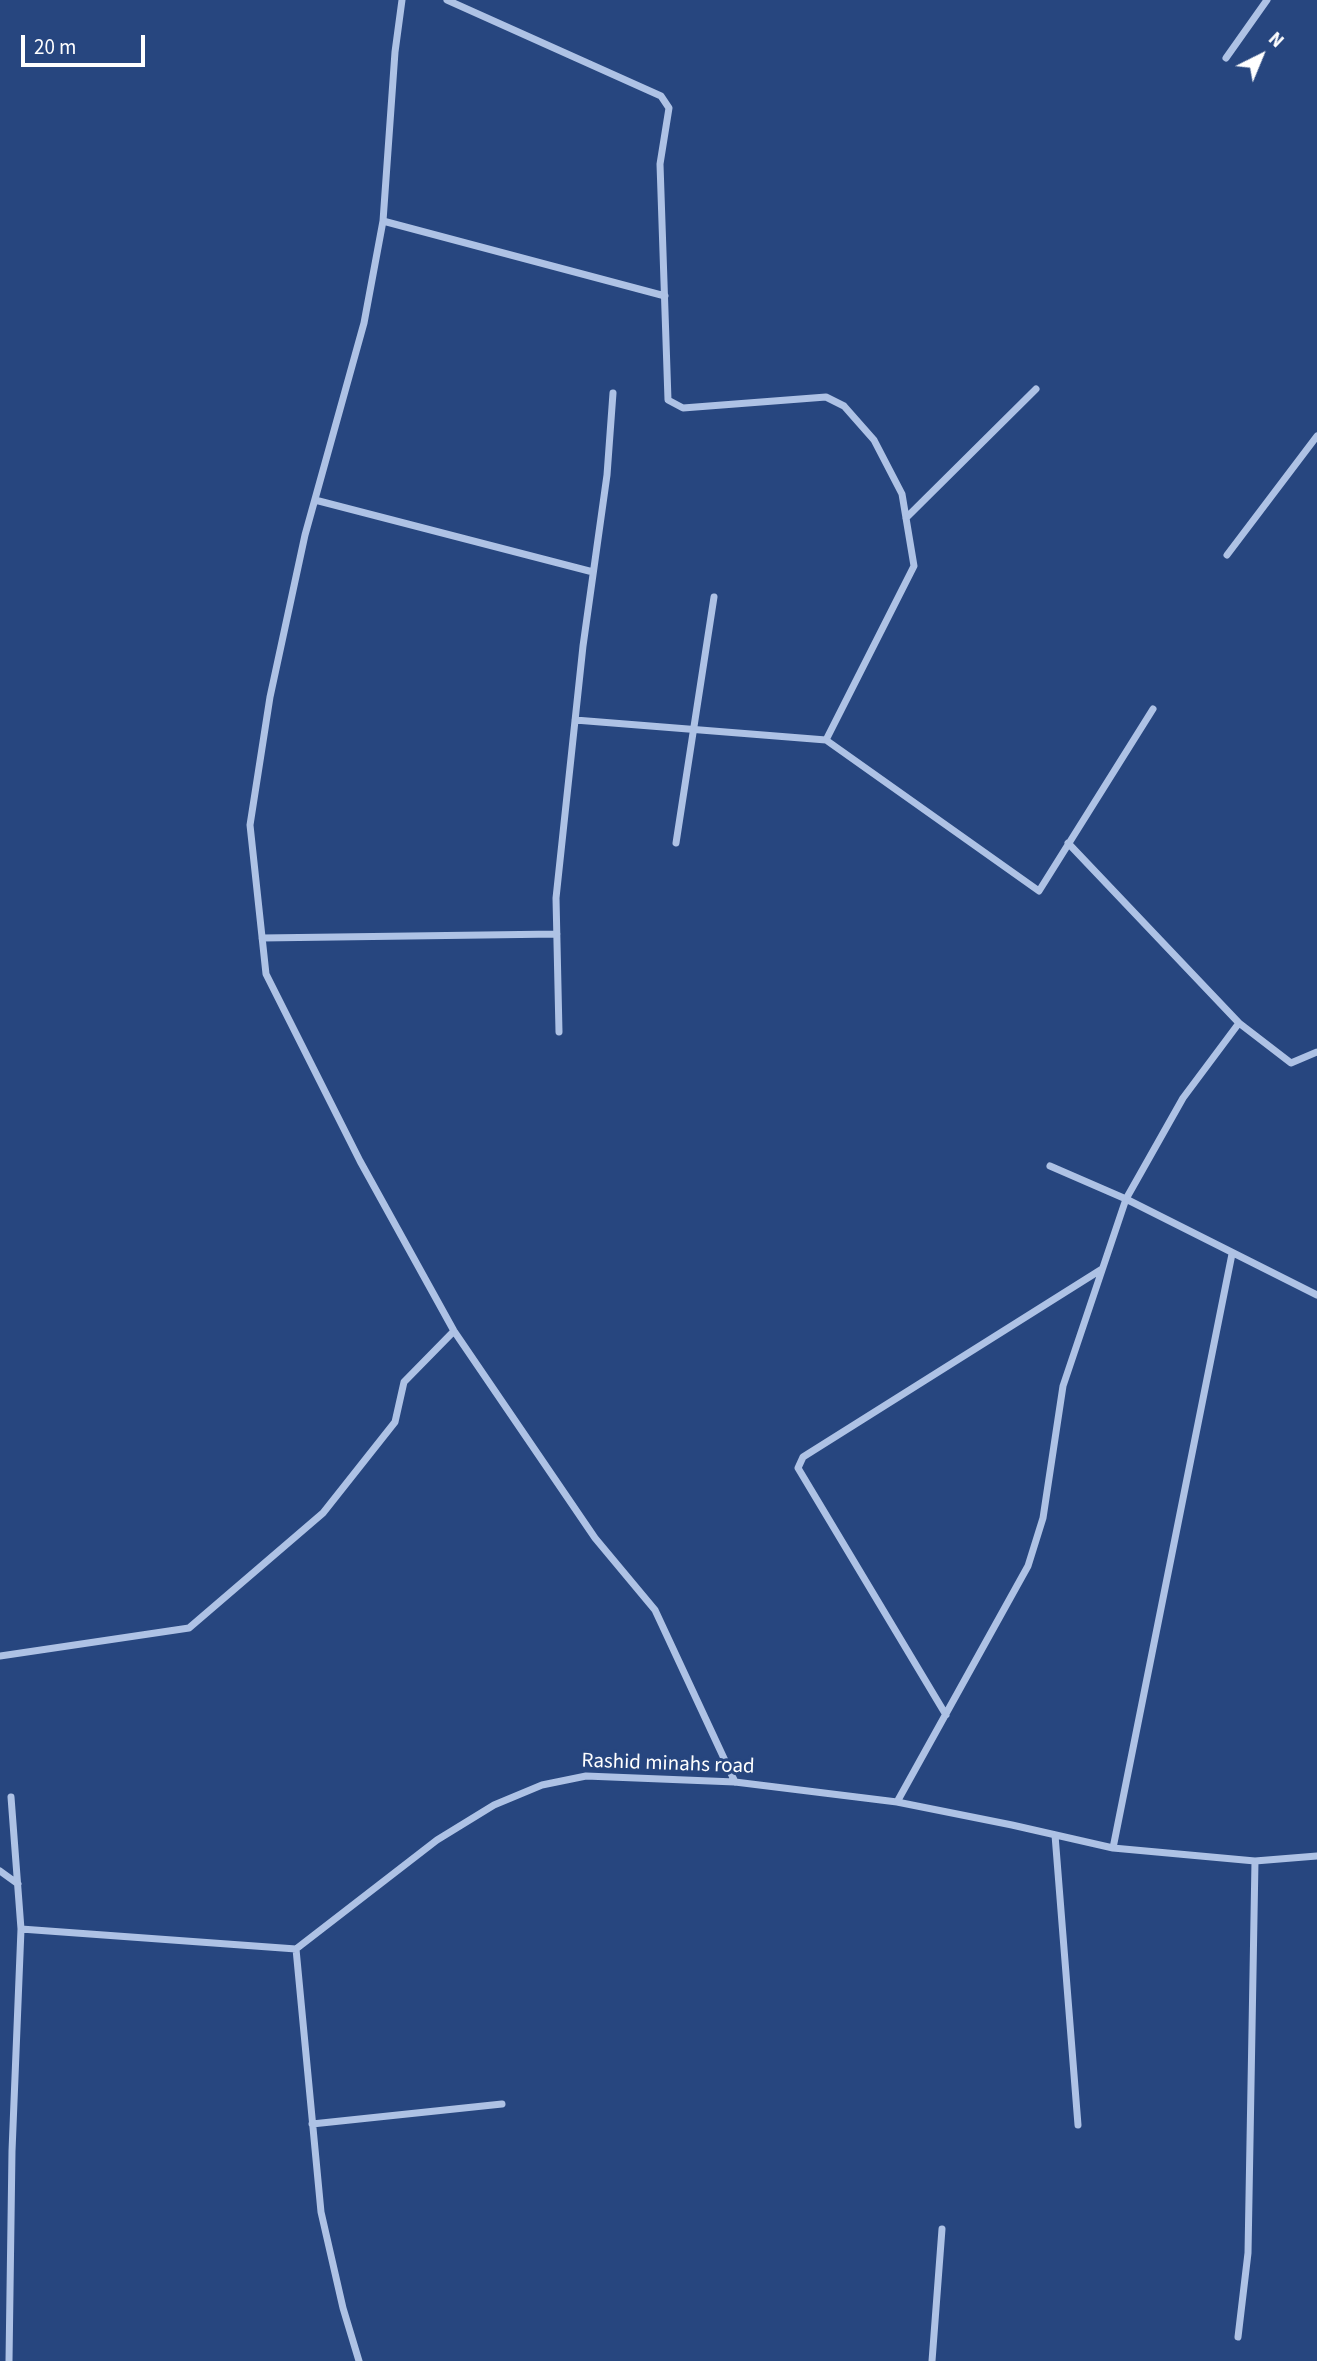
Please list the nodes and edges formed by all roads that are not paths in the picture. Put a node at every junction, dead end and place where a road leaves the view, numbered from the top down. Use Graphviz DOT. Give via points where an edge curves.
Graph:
graph roads {
  1 [pos="402,0"];
  2 [pos="447,0"];
  3 [pos="1267,0"];
  4 [pos="1226,58"];
  5 [pos="383,221"];
  6 [pos="665,296"];
  7 [pos="1036,389"];
  8 [pos="613,393"];
  9 [pos="1317,436"];
  10 [pos="315,500"];
  11 [pos="906,518"];
  12 [pos="1227,555"];
  13 [pos="593,572"];
  14 [pos="715,597"];
  15 [pos="1153,709"];
  16 [pos="575,720"];
  17 [pos="695,729"];
  18 [pos="826,740"];
  19 [pos="1068,842"];
  20 [pos="676,843"];
  21 [pos="557,934"];
  22 [pos="262,938"];
  23 [pos="1239,1023"];
  24 [pos="559,1032"];
  25 [pos="1317,1052"];
  26 [pos="1049,1166"];
  27 [pos="1126,1199"];
  28 [pos="1232,1254"];
  29 [pos="1102,1268"];
  30 [pos="1317,1295"];
  31 [pos="454,1331"];
  32 [pos="0,1656"];
  33 [pos="946,1715"];
  34 [pos="735,1782"];
  35 [pos="11,1797"];
  36 [pos="897,1802"];
  37 [pos="1055,1835"];
  38 [pos="1113,1848"];
  39 [pos="1317,1856"];
  40 [pos="1255,1861"];
  41 [pos="0,1871"];
  42 [pos="18,1884"];
  43 [pos="21,1929"];
  44 [pos="296,1949"];
  45 [pos="502,2104"];
  46 [pos="312,2124"];
  47 [pos="1078,2125"];
  48 [pos="942,2229"];
  49 [pos="1238,2337"];
  50 [pos="9,2361"];
  51 [pos="359,2361"];
  52 [pos="932,2361"];
  1 -- 5 [label="street"];
  2 -- 6 [label="street" via="661,96 669,108 660,163"];
  3 -- 4 [label="street"];
  5 -- 6 [label="street"];
  5 -- 10 [label="street" via="364,323"];
  6 -- 11 [label="street" via="668,400 683,408 826,397 844,407 874,440 902,494"];
  7 -- 11 [label="street"];
  8 -- 13 [label="street"];
  9 -- 12 [label="street"];
  10 -- 13 [label="street"];
  10 -- 22 [label="street" via="270,697 250,825"];
  11 -- 18 [label="street" via="914,566"];
  13 -- 16 [label="street"];
  14 -- 17 [label="street"];
  15 -- 19 [label="street"];
  16 -- 17 [label="street"];
  16 -- 21 [label="street" via="556,898"];
  17 -- 18 [label="street"];
  17 -- 20 [label="street"];
  18 -- 19 [label="street" via="1039,891"];
  19 -- 23 [label="street"];
  21 -- 22 [label="street"];
  21 -- 24 [label="street"];
  22 -- 31 [label="street" via="266,974 360,1161"];
  23 -- 25 [label="street" via="1291,1063"];
  23 -- 27 [label="street" via="1183,1098"];
  26 -- 27 [label="street"];
  27 -- 28 [label="street"];
  27 -- 29 [label="street"];
  28 -- 30 [label="street"];
  28 -- 38 [label="street"];
  29 -- 33 [label="street" via="1063,1386 1042,1518 1028,1566"];
  29 -- 33 [label="street" via="803,1457 798,1468"];
  31 -- 32 [label="street" via="404,1382 395,1422 323,1513 189,1628"];
  31 -- 34 [label="street" via="595,1538 655,1611"];
  33 -- 36 [label="street"];
  34 -- 36 [label="street, Rashid minahs road"];
  34 -- 44 [label="street, Rashid minahs road" via="586,1776 542,1784 494,1805 437,1840"];
  35 -- 42 [label="street"];
  36 -- 37 [label="street, Rashid minahs road"];
  37 -- 38 [label="street, Rashid minahs road"];
  37 -- 47 [label="street"];
  38 -- 40 [label="street, Rashid minahs road"];
  39 -- 40 [label="street, Rashid minahs road"];
  40 -- 49 [label="street" via="1248,2253"];
  41 -- 42 [label="street"];
  42 -- 43 [label="street"];
  43 -- 44 [label="street"];
  43 -- 50 [label="street"];
  44 -- 46 [label="street"];
  45 -- 46 [label="street"];
  46 -- 51 [label="street" via="321,2212"];
  48 -- 52 [label="street"];
}
